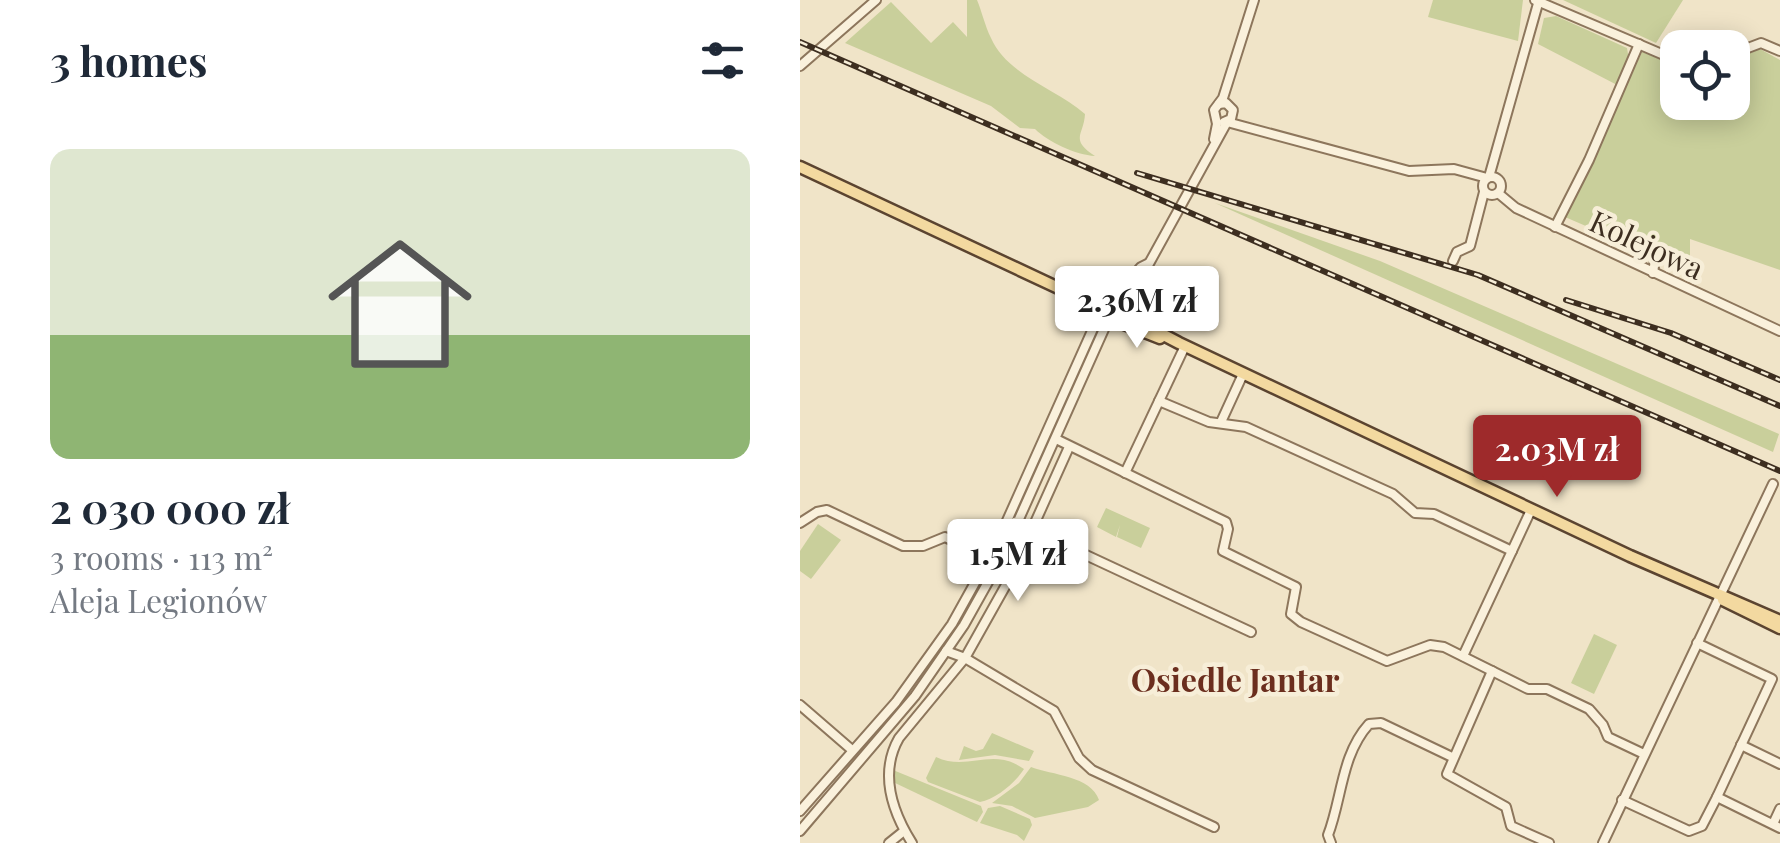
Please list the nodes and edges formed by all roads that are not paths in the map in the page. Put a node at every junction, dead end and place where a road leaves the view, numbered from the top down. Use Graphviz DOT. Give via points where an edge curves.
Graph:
graph roads {
  1 [pos="876,0"];
  2 [pos="1254,0"];
  3 [pos="1538,0"];
  4 [pos="1639,44"];
  5 [pos="1750,47"];
  6 [pos="1780,51"];
  7 [pos="1660,53"];
  8 [pos="800,66"];
  9 [pos="1230,71"];
  10 [pos="1219,104"];
  11 [pos="1232,109"];
  12 [pos="1216,120"];
  13 [pos="1227,122"];
  14 [pos="1251,126"];
  15 [pos="1213,148"];
  16 [pos="800,167"];
  17 [pos="1490,186"];
  18 [pos="1555,226"];
  19 [pos="1656,252"];
  20 [pos="1453,261"];
  21 [pos="1653,273"];
  22 [pos="1108,312"];
  23 [pos="1780,331"];
  24 [pos="1182,345"];
  25 [pos="1243,374"];
  26 [pos="1158,401"];
  27 [pos="1221,422"];
  28 [pos="1056,439"];
  29 [pos="1069,447"];
  30 [pos="1125,472"];
  31 [pos="1773,484"];
  32 [pos="1531,510"];
  33 [pos="1007,521"];
  34 [pos="800,523"];
  35 [pos="1018,523"];
  36 [pos="1033,530"];
  37 [pos="1512,550"];
  38 [pos="990,558"];
  39 [pos="1718,596"];
  40 [pos="1780,621"];
  41 [pos="1780,628"];
  42 [pos="1251,632"];
  43 [pos="940,642"];
  44 [pos="1696,643"];
  45 [pos="949,649"];
  46 [pos="1463,656"];
  47 [pos="965,658"];
  48 [pos="1492,671"];
  49 [pos="800,705"];
  50 [pos="1741,745"];
  51 [pos="852,750"];
  52 [pos="1644,754"];
  53 [pos="1452,757"];
  54 [pos="1780,764"];
  55 [pos="1716,798"];
  56 [pos="1622,800"];
  57 [pos="1780,809"];
  58 [pos="800,811"];
  59 [pos="1776,826"];
  60 [pos="1214,828"];
  61 [pos="800,831"];
  62 [pos="904,831"];
  63 [pos="889,843"];
  64 [pos="912,843"];
  65 [pos="1331,843"];
  66 [pos="1549,843"];
  67 [pos="1602,843"];
  1 -- 8 [label="street"];
  2 -- 9 [label="street"];
  3 -- 4 [label="street"];
  3 -- 17 [label="street"];
  4 -- 7 [label="street"];
  4 -- 18 [label="street"];
  5 -- 6 [label="street" via="1761,42"];
  9 -- 10 [label="street"];
  9 -- 11 [label="street"];
  10 -- 11 [label="street"];
  10 -- 12 [label="street"];
  11 -- 13 [label="street"];
  11 -- 14 [label="street"];
  12 -- 13 [label="street"];
  12 -- 15 [label="street"];
  13 -- 14 [label="street"];
  13 -- 15 [label="street"];
  14 -- 17 [label="street, Kolejowa" via="1407,170 1454,169"];
  15 -- 22 [label="street" via="1138,282"];
  16 -- 22 [label="main road"];
  17 -- 18 [label="street, Kolejowa" via="1516,208"];
  17 -- 20 [label="street" via="1470,246"];
  18 -- 21 [label="street, Kolejowa"];
  19 -- 21 [label="street"];
  21 -- 23 [label="street, Kolejowa"];
  22 -- 24 [label="main road"];
  22 -- 28 [label="street"];
  22 -- 33 [label="street"];
  24 -- 25 [label="main road"];
  24 -- 26 [label="street"];
  25 -- 27 [label="street"];
  25 -- 32 [label="main road"];
  26 -- 27 [label="street"];
  26 -- 30 [label="street"];
  27 -- 37 [label="street" via="1246,426 1393,494 1413,511 1432,513"];
  28 -- 29 [label="street"];
  28 -- 35 [label="street"];
  29 -- 30 [label="street"];
  29 -- 36 [label="street"];
  30 -- 46 [label="street" via="1226,522 1224,551 1296,587 1291,610 1300,622 1387,661 1433,645"];
  31 -- 39 [label="street"];
  32 -- 37 [label="street"];
  32 -- 39 [label="main road"];
  33 -- 35 [label="street"];
  33 -- 38 [label="street"];
  34 -- 38 [label="street" via="827,510 899,544 947,537"];
  35 -- 36 [label="street"];
  35 -- 45 [label="street"];
  36 -- 42 [label="street"];
  36 -- 47 [label="street"];
  37 -- 46 [label="street"];
  38 -- 43 [label="street"];
  39 -- 40 [label="main road"];
  39 -- 41 [label="main road"];
  39 -- 44 [label="street"];
  43 -- 45 [label="street"];
  43 -- 51 [label="street"];
  44 -- 50 [label="street" via="1772,679"];
  44 -- 52 [label="street"];
  45 -- 47 [label="street"];
  45 -- 61 [label="street"];
  46 -- 48 [label="street"];
  47 -- 60 [label="street" via="1054,711 1092,770"];
  47 -- 62 [label="street" via="892,752 890,792"];
  48 -- 52 [label="street" via="1589,709 1608,737"];
  48 -- 53 [label="street"];
  49 -- 51 [label="street"];
  50 -- 54 [label="street"];
  50 -- 55 [label="street"];
  51 -- 58 [label="street"];
  52 -- 56 [label="street"];
  53 -- 65 [label="street" via="1369,724 1340,782"];
  53 -- 66 [label="street" via="1449,778 1506,807 1510,824"];
  55 -- 56 [label="street" via="1693,832"];
  55 -- 59 [label="street"];
  56 -- 67 [label="street"];
  57 -- 59 [label="street"];
  62 -- 63 [label="street"];
  62 -- 64 [label="street"];
}
